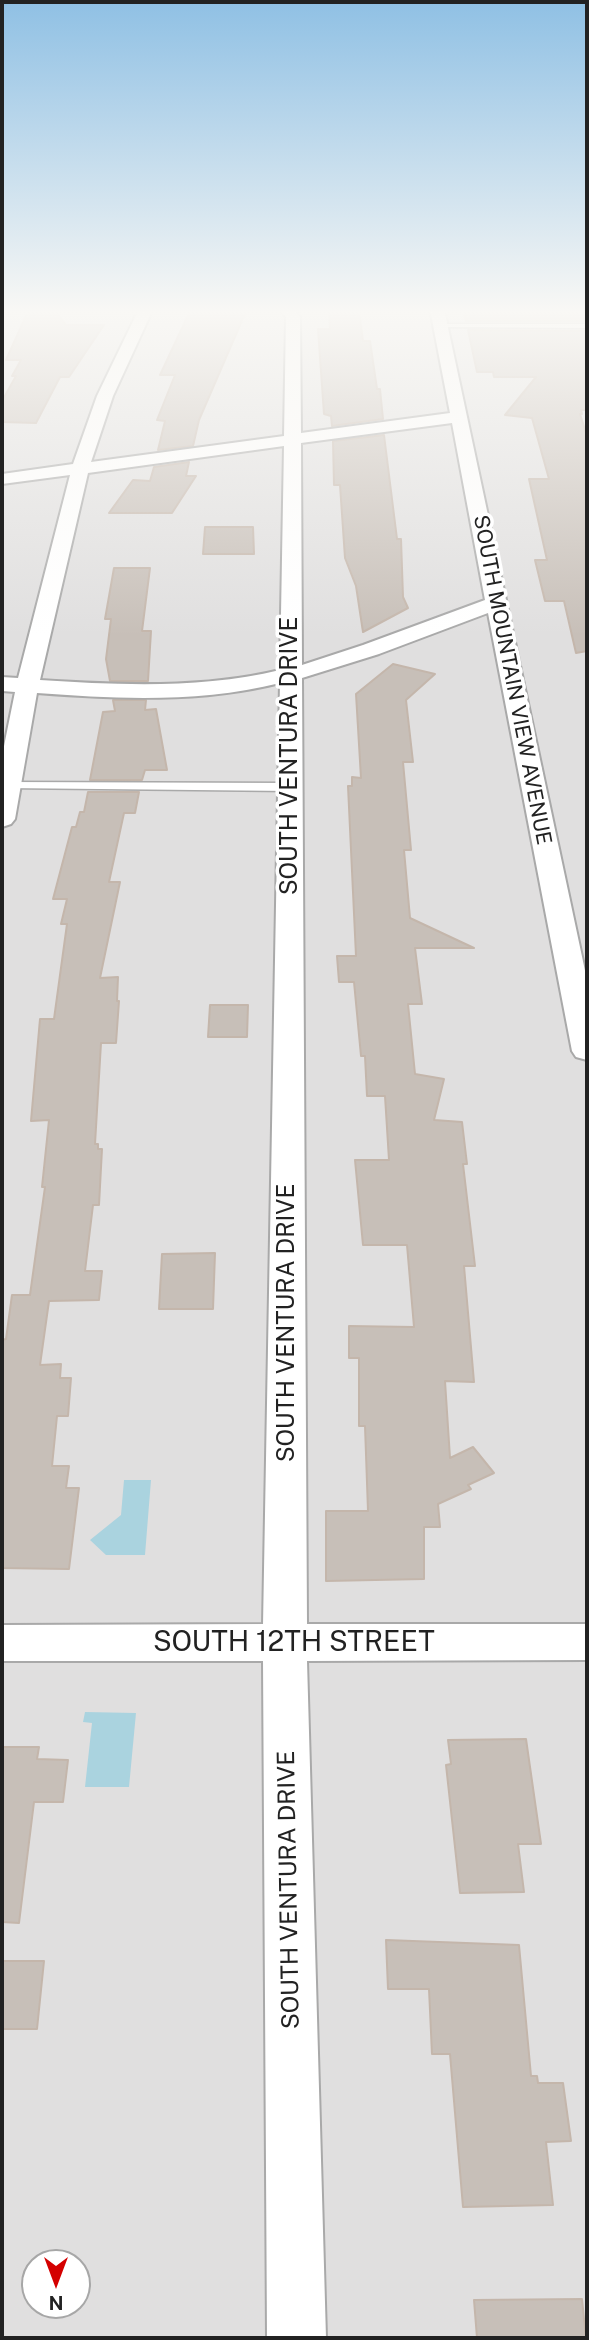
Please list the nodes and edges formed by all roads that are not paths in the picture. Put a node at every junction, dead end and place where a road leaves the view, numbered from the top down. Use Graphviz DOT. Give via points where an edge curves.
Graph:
graph roads {
  1 [pos="97,418"];
  2 [pos="292,418"];
  3 [pos="449,418"];
  4 [pos="458,418"];
  5 [pos="292,440"];
  6 [pos="80,469"];
  7 [pos="2,479"];
  8 [pos="496,603"];
  9 [pos="291,675"];
  10 [pos="2,684"];
  11 [pos="27,686"];
  12 [pos="8,786"];
  13 [pos="290,787"];
  14 [pos="2,820"];
  15 [pos="582,997"];
  16 [pos="587,1051"];
  17 [pos="285,1642"];
  18 [pos="587,1642"];
  19 [pos="2,1643"];
  20 [pos="297,2338"];
  1 -- 6 [label="street"];
  2 -- 5 [label="street, SOUTH VENTURA DRIVE"];
  3 -- 5 [label="street"];
  4 -- 8 [label="street, SOUTH MOUNTAIN VIEW AVENUE"];
  5 -- 6 [label="street"];
  5 -- 9 [label="street, SOUTH VENTURA DRIVE"];
  6 -- 7 [label="street"];
  6 -- 11 [label="street"];
  8 -- 9 [label="street"];
  8 -- 15 [label="street, SOUTH MOUNTAIN VIEW AVENUE"];
  9 -- 11 [label="street" via="230,686 159,691"];
  9 -- 13 [label="street, SOUTH VENTURA DRIVE"];
  10 -- 11 [label="street"];
  11 -- 12 [label="street"];
  12 -- 13 [label="lane"];
  12 -- 14 [label="street"];
  13 -- 17 [label="street, SOUTH VENTURA DRIVE"];
  15 -- 16 [label="street, SOUTH MOUNTAIN VIEW AVENUE"];
  17 -- 18 [label="street, SOUTH 12TH STREET"];
  17 -- 19 [label="street, SOUTH 12TH STREET"];
  17 -- 20 [label="street, SOUTH VENTURA DRIVE"];
}
